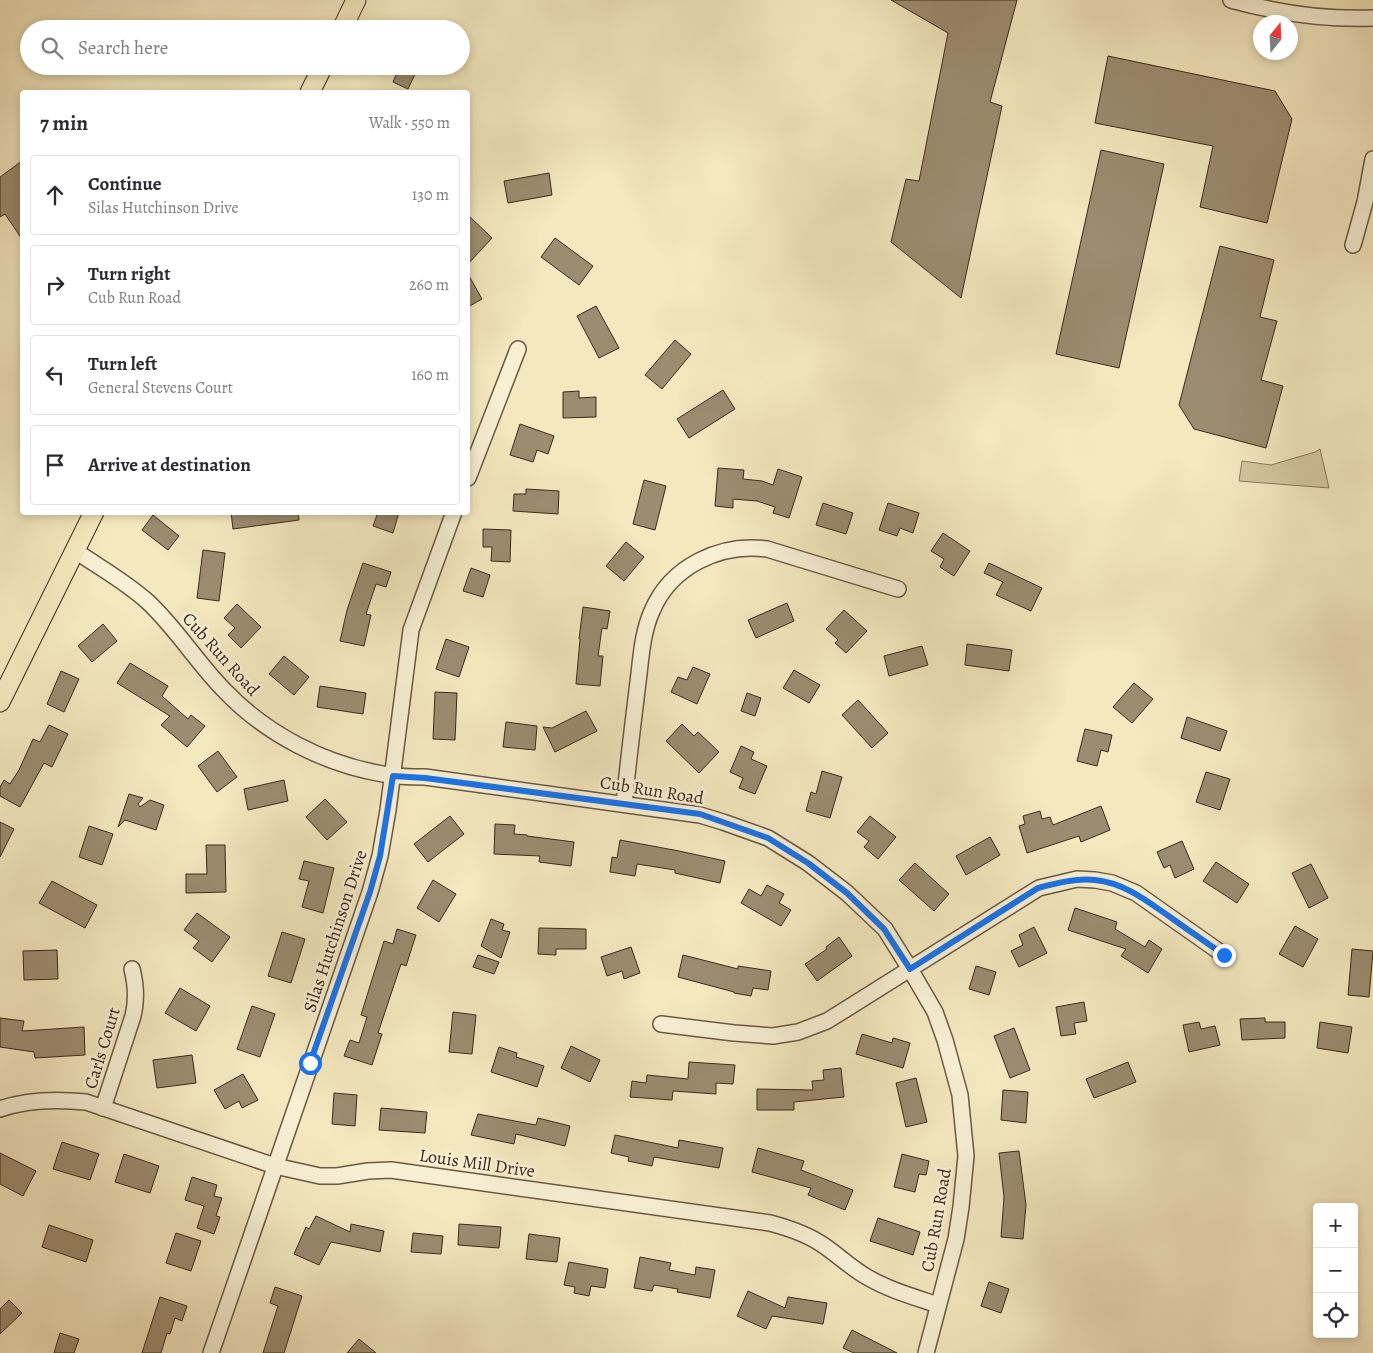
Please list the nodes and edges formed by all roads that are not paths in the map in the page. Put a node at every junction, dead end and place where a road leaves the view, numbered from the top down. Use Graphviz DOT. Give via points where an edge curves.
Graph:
graph roads {
  1 [pos="356,0"];
  2 [pos="1231,0"];
  3 [pos="1373,18"];
  4 [pos="346,20"];
  5 [pos="318,75"];
  6 [pos="311,90"];
  7 [pos="1373,159"];
  8 [pos="1353,245"];
  9 [pos="518,348"];
  10 [pos="470,473"];
  11 [pos="92,515"];
  12 [pos="453,515"];
  13 [pos="74,550"];
  14 [pos="898,589"];
  15 [pos="0,702"];
  16 [pos="393,776"];
  17 [pos="624,804"];
  18 [pos="1224,955"];
  19 [pos="132,969"];
  20 [pos="910,969"];
  21 [pos="661,1024"];
  22 [pos="103,1108"];
  23 [pos="0,1109"];
  24 [pos="275,1166"];
  25 [pos="938,1305"];
  26 [pos="212,1353"];
  27 [pos="926,1353"];
  1 -- 4 [label="main road"];
  2 -- 3 [label="street" via="1305,16"];
  5 -- 6 [label="main road"];
  7 -- 8 [label="street"];
  9 -- 10 [label="street"];
  11 -- 13 [label="main road"];
  12 -- 16 [label="street, Silas Hutchinson Drive" via="411,630"];
  13 -- 15 [label="main road"];
  13 -- 16 [label="street, Cub Run Road" via="149,603 173,627 204,669 250,715 311,752"];
  14 -- 17 [label="street" via="756,548 712,554 682,572 656,603 646,626"];
  16 -- 17 [label="street, Cub Run Road"];
  16 -- 24 [label="street, Silas Hutchinson Drive" via="375,874"];
  17 -- 20 [label="street, Cub Run Road" via="700,814 768,838 847,893 884,929"];
  18 -- 20 [label="street" via="1136,892 1112,883 1077,880 1038,888"];
  19 -- 22 [label="street, Carls Court" via="136,987 134,1011"];
  20 -- 21 [label="street" via="828,1021 798,1032 773,1036"];
  20 -- 25 [label="street, Cub Run Road" via="935,1012 953,1065 960,1096 966,1156 956,1239"];
  22 -- 23 [label="street, Louis Mill Drive" via="86,1102 58,1099 30,1101"];
  22 -- 24 [label="street, Louis Mill Drive"];
  24 -- 25 [label="street, Louis Mill Drive" via="320,1176 391,1170 770,1223 806,1235 887,1288"];
  24 -- 26 [label="street, Silas Hutchinson Drive"];
  25 -- 27 [label="street, Cub Run Road"];
}
